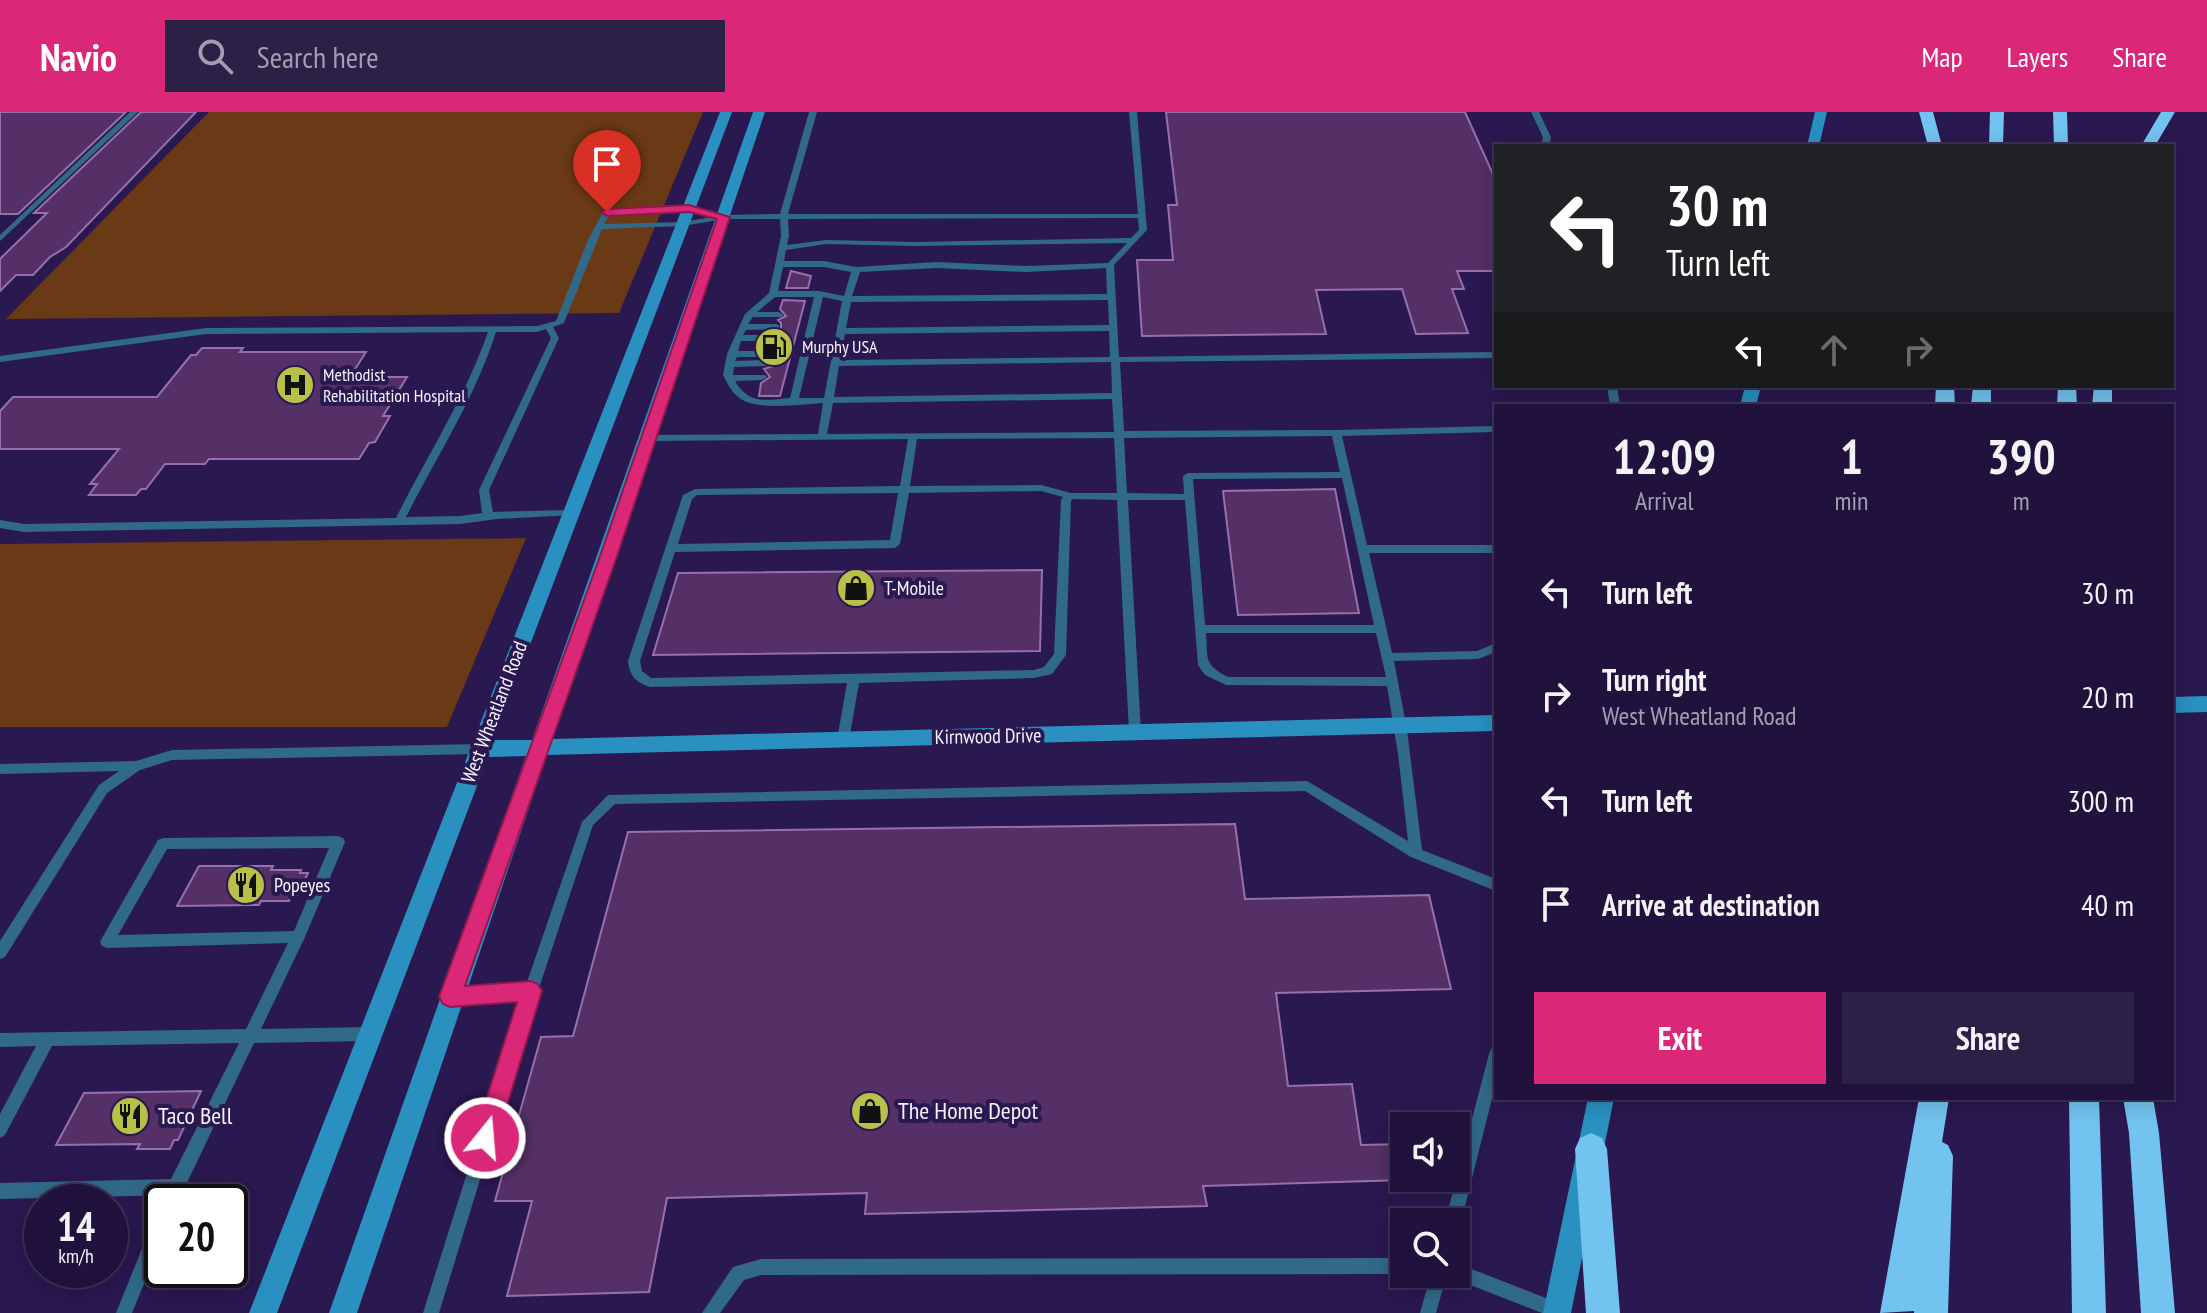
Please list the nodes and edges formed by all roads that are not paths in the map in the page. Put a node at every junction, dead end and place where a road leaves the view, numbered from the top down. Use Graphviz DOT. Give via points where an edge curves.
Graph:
graph roads {
  1 [pos="134,112"];
  2 [pos="726,112"];
  3 [pos="759,112"];
  4 [pos="813,112"];
  5 [pos="1133,112"];
  6 [pos="1535,112"];
  7 [pos="1821,112"];
  8 [pos="1926,112"];
  9 [pos="1997,112"];
  10 [pos="2060,112"];
  11 [pos="2168,112"];
  12 [pos="1545,144"];
  13 [pos="1813,144"];
  14 [pos="1934,144"];
  15 [pos="1996,144"];
  16 [pos="2061,144"];
  17 [pos="2149,144"];
  18 [pos="784,216"];
  19 [pos="1141,216"];
  20 [pos="686,217"];
  21 [pos="724,217"];
  22 [pos="600,227"];
  23 [pos="0,239"];
  24 [pos="1133,240"];
  25 [pos="784,248"];
  26 [pos="781,264"];
  27 [pos="1110,265"];
  28 [pos="856,270"];
  29 [pos="773,294"];
  30 [pos="819,294"];
  31 [pos="1112,297"];
  32 [pos="847,299"];
  33 [pos="749,314"];
  34 [pos="779,315"];
  35 [pos="801,315"];
  36 [pos="813,315"];
  37 [pos="548,326"];
  38 [pos="743,327"];
  39 [pos="776,327"];
  40 [pos="1114,328"];
  41 [pos="493,329"];
  42 [pos="840,331"];
  43 [pos="796,332"];
  44 [pos="809,332"];
  45 [pos="738,338"];
  46 [pos="773,338"];
  47 [pos="1494,355"];
  48 [pos="768,358"];
  49 [pos="790,358"];
  50 [pos="803,358"];
  51 [pos="1116,358"];
  52 [pos="0,359"];
  53 [pos="731,359"];
  54 [pos="836,363"];
  55 [pos="762,377"];
  56 [pos="799,377"];
  57 [pos="729,378"];
  58 [pos="785,378"];
  59 [pos="1118,396"];
  60 [pos="829,400"];
  61 [pos="794,401"];
  62 [pos="1494,429"];
  63 [pos="1120,433"];
  64 [pos="1336,433"];
  65 [pos="822,436"];
  66 [pos="913,436"];
  67 [pos="649,438"];
  68 [pos="1346,475"];
  69 [pos="904,490"];
  70 [pos="1123,495"];
  71 [pos="1071,496"];
  72 [pos="1189,497"];
  73 [pos="569,513"];
  74 [pos="488,516"];
  75 [pos="399,521"];
  76 [pos="0,524"];
  77 [pos="671,548"];
  78 [pos="1363,549"];
  79 [pos="1494,549"];
  80 [pos="1200,629"];
  81 [pos="1380,629"];
  82 [pos="1494,648"];
  83 [pos="1387,657"];
  84 [pos="854,679"];
  85 [pos="1393,682"];
  86 [pos="2207,704"];
  87 [pos="2174,705"];
  88 [pos="1494,723"];
  89 [pos="1402,725"];
  90 [pos="1135,732"];
  91 [pos="843,740"];
  92 [pos="541,747"];
  93 [pos="480,749"];
  94 [pos="136,766"];
  95 [pos="0,769"];
  96 [pos="1416,853"];
  97 [pos="1494,884"];
  98 [pos="298,937"];
  99 [pos="0,953"];
  100 [pos="531,991"];
  101 [pos="450,997"];
  102 [pos="371,1034"];
  103 [pos="247,1037"];
  104 [pos="48,1039"];
  105 [pos="0,1040"];
  106 [pos="1494,1062"];
  107 [pos="1601,1100"];
  108 [pos="1936,1100"];
  109 [pos="1936,1100"];
  110 [pos="2084,1100"];
  111 [pos="2138,1100"];
  112 [pos="0,1130"];
  113 [pos="1591,1149"];
  114 [pos="178,1184"];
  115 [pos="0,1191"];
  116 [pos="144,1194"];
  117 [pos="1457,1208"];
  118 [pos="144,1264"];
  119 [pos="1390,1266"];
  120 [pos="1470,1277"];
  121 [pos="1435,1288"];
  122 [pos="1558,1312"];
  123 [pos="124,1313"];
  124 [pos="263,1313"];
  125 [pos="343,1313"];
  126 [pos="431,1313"];
  127 [pos="710,1313"];
  128 [pos="1428,1313"];
  129 [pos="1603,1313"];
  130 [pos="1897,1313"];
  131 [pos="1931,1313"];
  132 [pos="2089,1313"];
  133 [pos="2158,1313"];
  1 -- 23 [label="lane"];
  2 -- 20 [label="main road, West Wheatland Road"];
  3 -- 21 [label="main road"];
  4 -- 18 [label="lane"];
  5 -- 19 [label="lane"];
  6 -- 12 [label="lane"];
  7 -- 13 [label="main road"];
  8 -- 14 [label="highway"];
  9 -- 15 [label="highway"];
  10 -- 16 [label="highway"];
  11 -- 17 [label="highway"];
  18 -- 19 [label="lane"];
  18 -- 21 [label="lane"];
  18 -- 25 [label="lane"];
  19 -- 24 [label="lane" via="1143,230"];
  20 -- 21 [label="lane"];
  20 -- 21 [label="lane"];
  20 -- 22 [label="lane"];
  20 -- 22 [label="lane" via="607,212"];
  20 -- 73 [label="main road, West Wheatland Road"];
  21 -- 67 [label="main road"];
  22 -- 37 [label="lane" via="560,323"];
  24 -- 25 [label="lane" via="826,242"];
  24 -- 27 [label="lane"];
  25 -- 26 [label="lane"];
  26 -- 28 [label="lane"];
  26 -- 29 [label="lane"];
  27 -- 28 [label="lane"];
  27 -- 31 [label="lane"];
  28 -- 32 [label="lane"];
  29 -- 30 [label="lane"];
  29 -- 33 [label="lane"];
  30 -- 32 [label="lane"];
  30 -- 36 [label="lane"];
  31 -- 32 [label="lane"];
  31 -- 40 [label="lane"];
  32 -- 42 [label="lane"];
  33 -- 34 [label="lane"];
  33 -- 38 [label="lane"];
  35 -- 36 [label="lane"];
  36 -- 44 [label="lane"];
  37 -- 41 [label="lane"];
  37 -- 74 [label="lane" via="555,338 484,490"];
  38 -- 39 [label="lane"];
  38 -- 45 [label="lane"];
  40 -- 42 [label="lane"];
  40 -- 51 [label="lane"];
  41 -- 52 [label="lane" via="206,331"];
  41 -- 75 [label="lane"];
  42 -- 54 [label="lane"];
  43 -- 44 [label="lane"];
  44 -- 50 [label="lane"];
  45 -- 46 [label="lane"];
  45 -- 53 [label="lane"];
  47 -- 51 [label="lane"];
  48 -- 53 [label="lane"];
  49 -- 50 [label="lane"];
  50 -- 56 [label="lane"];
  51 -- 54 [label="lane"];
  51 -- 59 [label="lane"];
  53 -- 57 [label="lane"];
  54 -- 60 [label="lane"];
  55 -- 57 [label="lane"];
  56 -- 58 [label="lane"];
  56 -- 61 [label="lane"];
  57 -- 61 [label="lane" via="744,399"];
  59 -- 60 [label="lane"];
  59 -- 63 [label="lane"];
  60 -- 61 [label="lane"];
  60 -- 65 [label="lane"];
  62 -- 64 [label="lane"];
  63 -- 64 [label="lane"];
  63 -- 66 [label="lane"];
  63 -- 70 [label="lane"];
  64 -- 68 [label="lane"];
  65 -- 66 [label="lane"];
  65 -- 67 [label="lane"];
  66 -- 69 [label="lane"];
  67 -- 92 [label="main road"];
  68 -- 72 [label="lane" via="1188,476"];
  68 -- 78 [label="lane"];
  69 -- 71 [label="lane" via="1041,488"];
  69 -- 77 [label="lane" via="695,492 687,497"];
  69 -- 77 [label="lane" via="895,544"];
  70 -- 71 [label="lane"];
  70 -- 72 [label="lane"];
  70 -- 90 [label="lane"];
  71 -- 84 [label="lane" via="1066,500 1060,655 1048,671"];
  72 -- 80 [label="lane"];
  73 -- 74 [label="lane"];
  73 -- 93 [label="main road, West Wheatland Road"];
  74 -- 75 [label="lane"];
  75 -- 76 [label="lane" via="24,528"];
  77 -- 84 [label="lane" via="634,661 640,678 650,683"];
  78 -- 79 [label="lane"];
  78 -- 81 [label="lane"];
  80 -- 81 [label="lane"];
  80 -- 85 [label="lane" via="1202,662 1226,681"];
  81 -- 83 [label="lane"];
  82 -- 83 [label="lane" via="1478,655"];
  83 -- 85 [label="lane"];
  84 -- 91 [label="lane"];
  85 -- 89 [label="lane"];
  86 -- 87 [label="main road"];
  88 -- 89 [label="main road, Kirnwood Drive"];
  89 -- 90 [label="main road, Kirnwood Drive"];
  89 -- 96 [label="lane"];
  90 -- 91 [label="main road, Kirnwood Drive"];
  91 -- 92 [label="main road, Kirnwood Drive"];
  92 -- 93 [label="main road, Kirnwood Drive"];
  92 -- 101 [label="main road"];
  93 -- 94 [label="lane" via="172,755"];
  93 -- 102 [label="main road, West Wheatland Road"];
  94 -- 95 [label="lane"];
  94 -- 99 [label="lane" via="103,789"];
  96 -- 97 [label="lane"];
  96 -- 100 [label="lane" via="1307,786 612,799 588,822"];
  98 -- 98 [label="lane" via="266,938 107,942 163,844 338,842"];
  98 -- 103 [label="lane"];
  100 -- 101 [label="lane"];
  100 -- 126 [label="lane"];
  101 -- 125 [label="main road"];
  102 -- 103 [label="lane"];
  102 -- 124 [label="main road, West Wheatland Road"];
  103 -- 104 [label="lane"];
  103 -- 114 [label="lane"];
  104 -- 105 [label="lane"];
  104 -- 112 [label="lane"];
  106 -- 117 [label="lane"];
  107 -- 113 [label="main road"];
  108 -- 130 [label="highway"];
  109 -- 131 [label="highway"];
  110 -- 132 [label="highway"];
  111 -- 133 [label="highway"];
  113 -- 122 [label="main road"];
  113 -- 129 [label="highway"];
  115 -- 116 [label="lane"];
  118 -- 123 [label="lane"];
  119 -- 127 [label="lane" via="761,1267 739,1273"];
  120 -- 122 [label="lane"];
  121 -- 128 [label="lane"];
}
